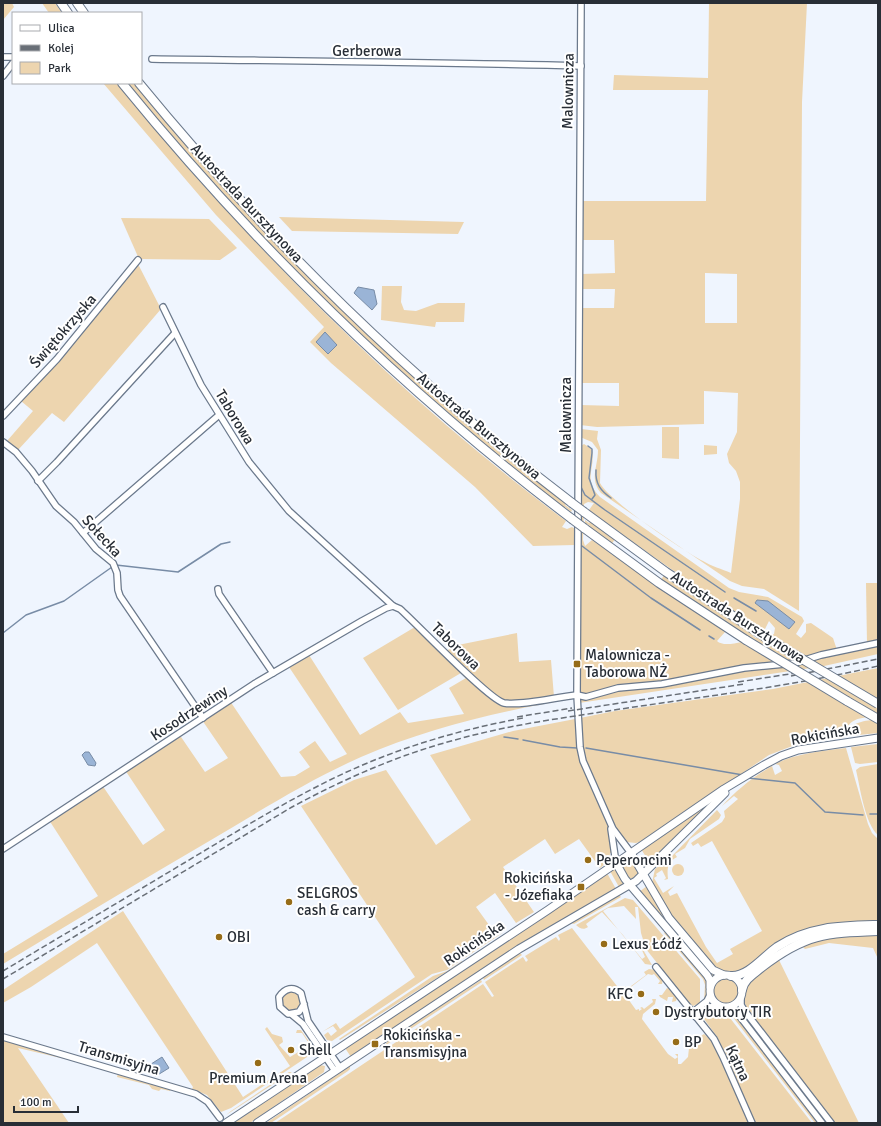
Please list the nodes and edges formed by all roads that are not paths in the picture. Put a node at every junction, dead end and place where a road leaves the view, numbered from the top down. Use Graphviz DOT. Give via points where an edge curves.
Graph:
graph roads {
  1 [pos="61,3"];
  2 [pos="77,3"];
  3 [pos="582,3"];
  4 [pos="67,12"];
  5 [pos="83,12"];
  6 [pos="152,59"];
  7 [pos="12,64"];
  8 [pos="581,66"];
  9 [pos="3,76"];
  10 [pos="123,84"];
  11 [pos="140,84"];
  12 [pos="138,260"];
  13 [pos="163,307"];
  14 [pos="175,333"];
  15 [pos="219,415"];
  16 [pos="3,416"];
  17 [pos="3,442"];
  18 [pos="38,481"];
  19 [pos="83,533"];
  20 [pos="218,590"];
  21 [pos="393,606"];
  22 [pos="878,644"];
  23 [pos="273,673"];
  24 [pos="577,695"];
  25 [pos="878,704"];
  26 [pos="203,718"];
  27 [pos="878,719"];
  28 [pos="878,738"];
  29 [pos="736,783"];
  30 [pos="609,822"];
  31 [pos="3,849"];
  32 [pos="631,853"];
  33 [pos="616,863"];
  34 [pos="644,874"];
  35 [pos="629,885"];
  36 [pos="878,925"];
  37 [pos="878,932"];
  38 [pos="656,967"];
  39 [pos="728,975"];
  40 [pos="710,987"];
  41 [pos="742,994"];
  42 [pos="710,995"];
  43 [pos="304,1004"];
  44 [pos="723,1007"];
  45 [pos="290,1014"];
  46 [pos="694,1015"];
  47 [pos="3,1036"];
  48 [pos="328,1056"];
  49 [pos="337,1070"];
  50 [pos="219,1120"];
  51 [pos="228,1122"];
  52 [pos="257,1123"];
  53 [pos="752,1123"];
  54 [pos="822,1123"];
  55 [pos="831,1123"];
  1 -- 4 [label="highway"];
  2 -- 5 [label="highway"];
  3 -- 8 [label="street, Malownicza"];
  6 -- 8 [label="street, Gerberowa"];
  7 -- 9 [label="street"];
  8 -- 24 [label="street, Malownicza"];
  10 -- 27 [label="highway, Autostrada Bursztynowa, bridge" via="218,195 272,253 345,326 467,435 572,519 665,587 746,640"];
  11 -- 25 [label="highway, Autostrada Bursztynowa, bridge" via="228,187 288,251 353,316 469,420 572,503 666,572 765,637"];
  12 -- 16 [label="street, Świętokrzyska" via="57,359"];
  13 -- 14 [label="street, Taborowa"];
  14 -- 15 [label="street, Taborowa"];
  14 -- 18 [label="street"];
  15 -- 19 [label="street"];
  15 -- 21 [label="street, Taborowa" via="249,462 283,505"];
  17 -- 18 [label="street, Sołecka" via="16,452"];
  18 -- 19 [label="street, Sołecka" via="53,503 72,519"];
  19 -- 26 [label="street, Sołecka" via="96,549 113,563 120,596"];
  20 -- 23 [label="street"];
  21 -- 23 [label="street, Kosodrzewiny" via="362,621"];
  21 -- 24 [label="street, Taborowa" via="402,611 499,702 514,703"];
  22 -- 24 [label="street, Taborowa" via="795,663 738,669 662,684 618,688 586,697"];
  23 -- 26 [label="street, Kosodrzewiny"];
  24 -- 30 [label="street, Malownicza" via="582,758"];
  26 -- 31 [label="street, Kosodrzewiny"];
  28 -- 29 [label="main road, Rokicińska" via="798,750 776,758"];
  29 -- 32 [label="main road, Rokicińska"];
  29 -- 34 [label="main road, Rokicińska"];
  30 -- 32 [label="street, Malownicza"];
  30 -- 33 [label="street, Malownicza"];
  32 -- 33 [label="main road, Rokicińska"];
  32 -- 34 [label="main road"];
  33 -- 35 [label="main road" via="620,874"];
  33 -- 48 [label="main road, Rokicińska"];
  34 -- 35 [label="main road, Rokicińska"];
  34 -- 39 [label="main road" via="669,918 713,970"];
  35 -- 40 [label="main road" via="707,975"];
  35 -- 49 [label="main road, Rokicińska" via="529,943"];
  36 -- 39 [label="highway" via="831,927 804,933 779,946 743,974"];
  37 -- 41 [label="highway" via="827,934 799,942 775,957 745,982"];
  38 -- 46 [label="street, Kątna"];
  39 -- 40 [label="main road" via="714,980"];
  39 -- 41 [label="main road" via="739,982"];
  40 -- 42 [label="main road"];
  41 -- 44 [label="main road" via="736,1004"];
  41 -- 55 [label="street" via="744,1010"];
  42 -- 44 [label="main road" via="714,1003"];
  42 -- 46 [label="street" via="707,1002"];
  43 -- 45 [label="street" via="299,1012"];
  43 -- 45 [label="street" via="304,997 299,991 292,988 284,991 279,997 279,1005 283,1011"];
  43 -- 48 [label="street" via="308,1021"];
  44 -- 46 [label="street" via="709,1007"];
  44 -- 54 [label="street" via="738,1014"];
  45 -- 48 [label="street" via="303,1024"];
  46 -- 53 [label="street, Kątna" via="714,1040"];
  47 -- 50 [label="street, Transmisyjna" via="196,1094 208,1102"];
  48 -- 49 [label="street"];
  48 -- 51 [label="main road, Rokicińska"];
  49 -- 52 [label="main road, Rokicińska"];
  50 -- 51 [label="street"];
}
